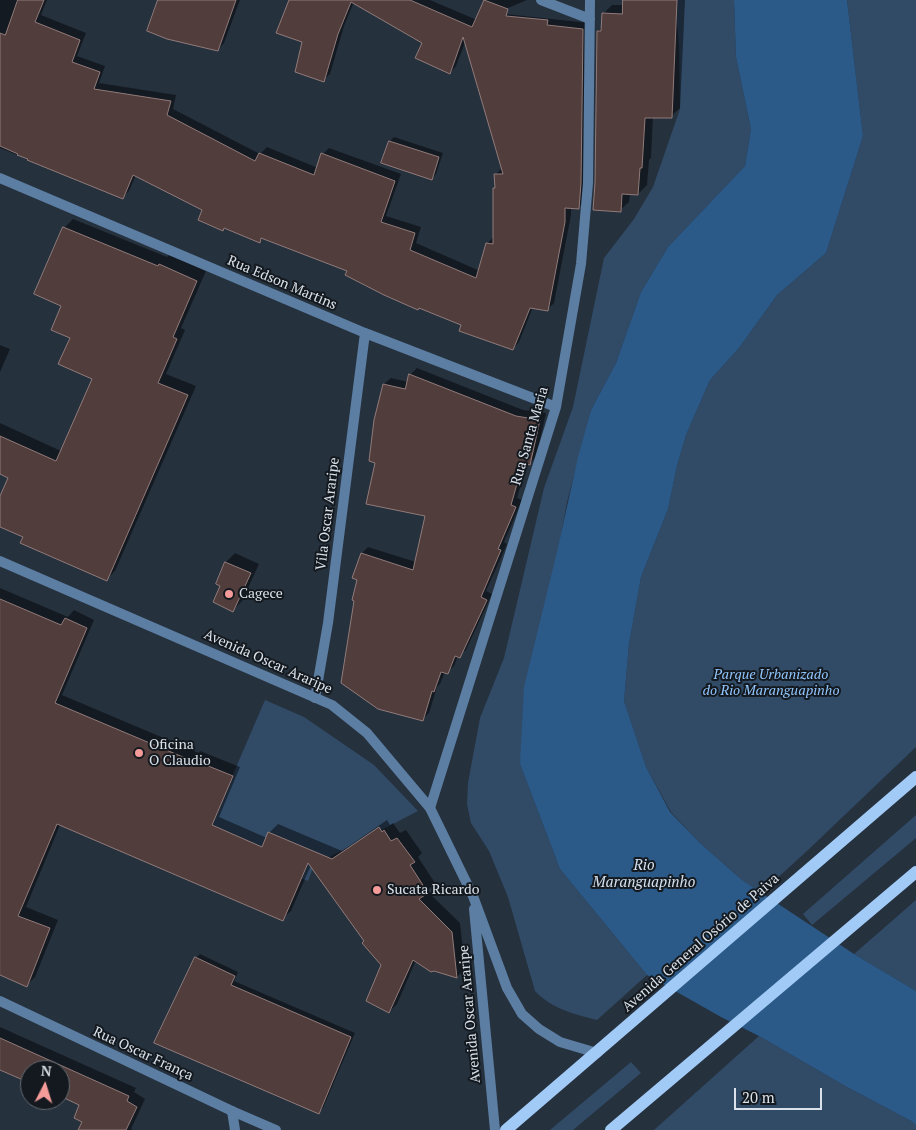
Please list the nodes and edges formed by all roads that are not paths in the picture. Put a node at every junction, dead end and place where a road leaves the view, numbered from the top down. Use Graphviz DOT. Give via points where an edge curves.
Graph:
graph roads {
  1 [pos="541,0"];
  2 [pos="590,0"];
  3 [pos="590,19"];
  4 [pos="0,178"];
  5 [pos="365,333"];
  6 [pos="556,406"];
  7 [pos="0,562"];
  8 [pos="315,698"];
  9 [pos="916,777"];
  10 [pos="430,808"];
  11 [pos="916,872"];
  12 [pos="473,896"];
  13 [pos="0,1001"];
  14 [pos="597,1053"];
  15 [pos="232,1111"];
  16 [pos="235,1130"];
  17 [pos="276,1130"];
  18 [pos="495,1130"];
  19 [pos="506,1130"];
  20 [pos="611,1130"];
  1 -- 3 [label="street"];
  2 -- 3 [label="street, Rua Santa Maria"];
  3 -- 6 [label="street, Rua Santa Maria" via="588,183 581,264"];
  4 -- 5 [label="street, Rua Edson Martins"];
  5 -- 6 [label="street, Rua Edson Martins"];
  5 -- 8 [label="street, Vila Oscar Araripe" via="328,623"];
  6 -- 10 [label="street, Rua Santa Maria"];
  7 -- 8 [label="street, Avenida Oscar Araripe"];
  8 -- 10 [label="street, Avenida Oscar Araripe" via="332,705 366,733"];
  9 -- 14 [label="main road, Avenida General Osório de Paiva"];
  10 -- 12 [label="street, Avenida Oscar Araripe"];
  11 -- 20 [label="main road"];
  12 -- 14 [label="street, Avenida Oscar Araripe" via="507,988 522,1014 538,1029 560,1042"];
  12 -- 18 [label="street, Avenida Oscar Araripe"];
  13 -- 15 [label="street, Rua Oscar França"];
  14 -- 19 [label="main road, Avenida General Osório de Paiva"];
  15 -- 16 [label="street"];
  15 -- 17 [label="street, Rua Oscar França"];
}
